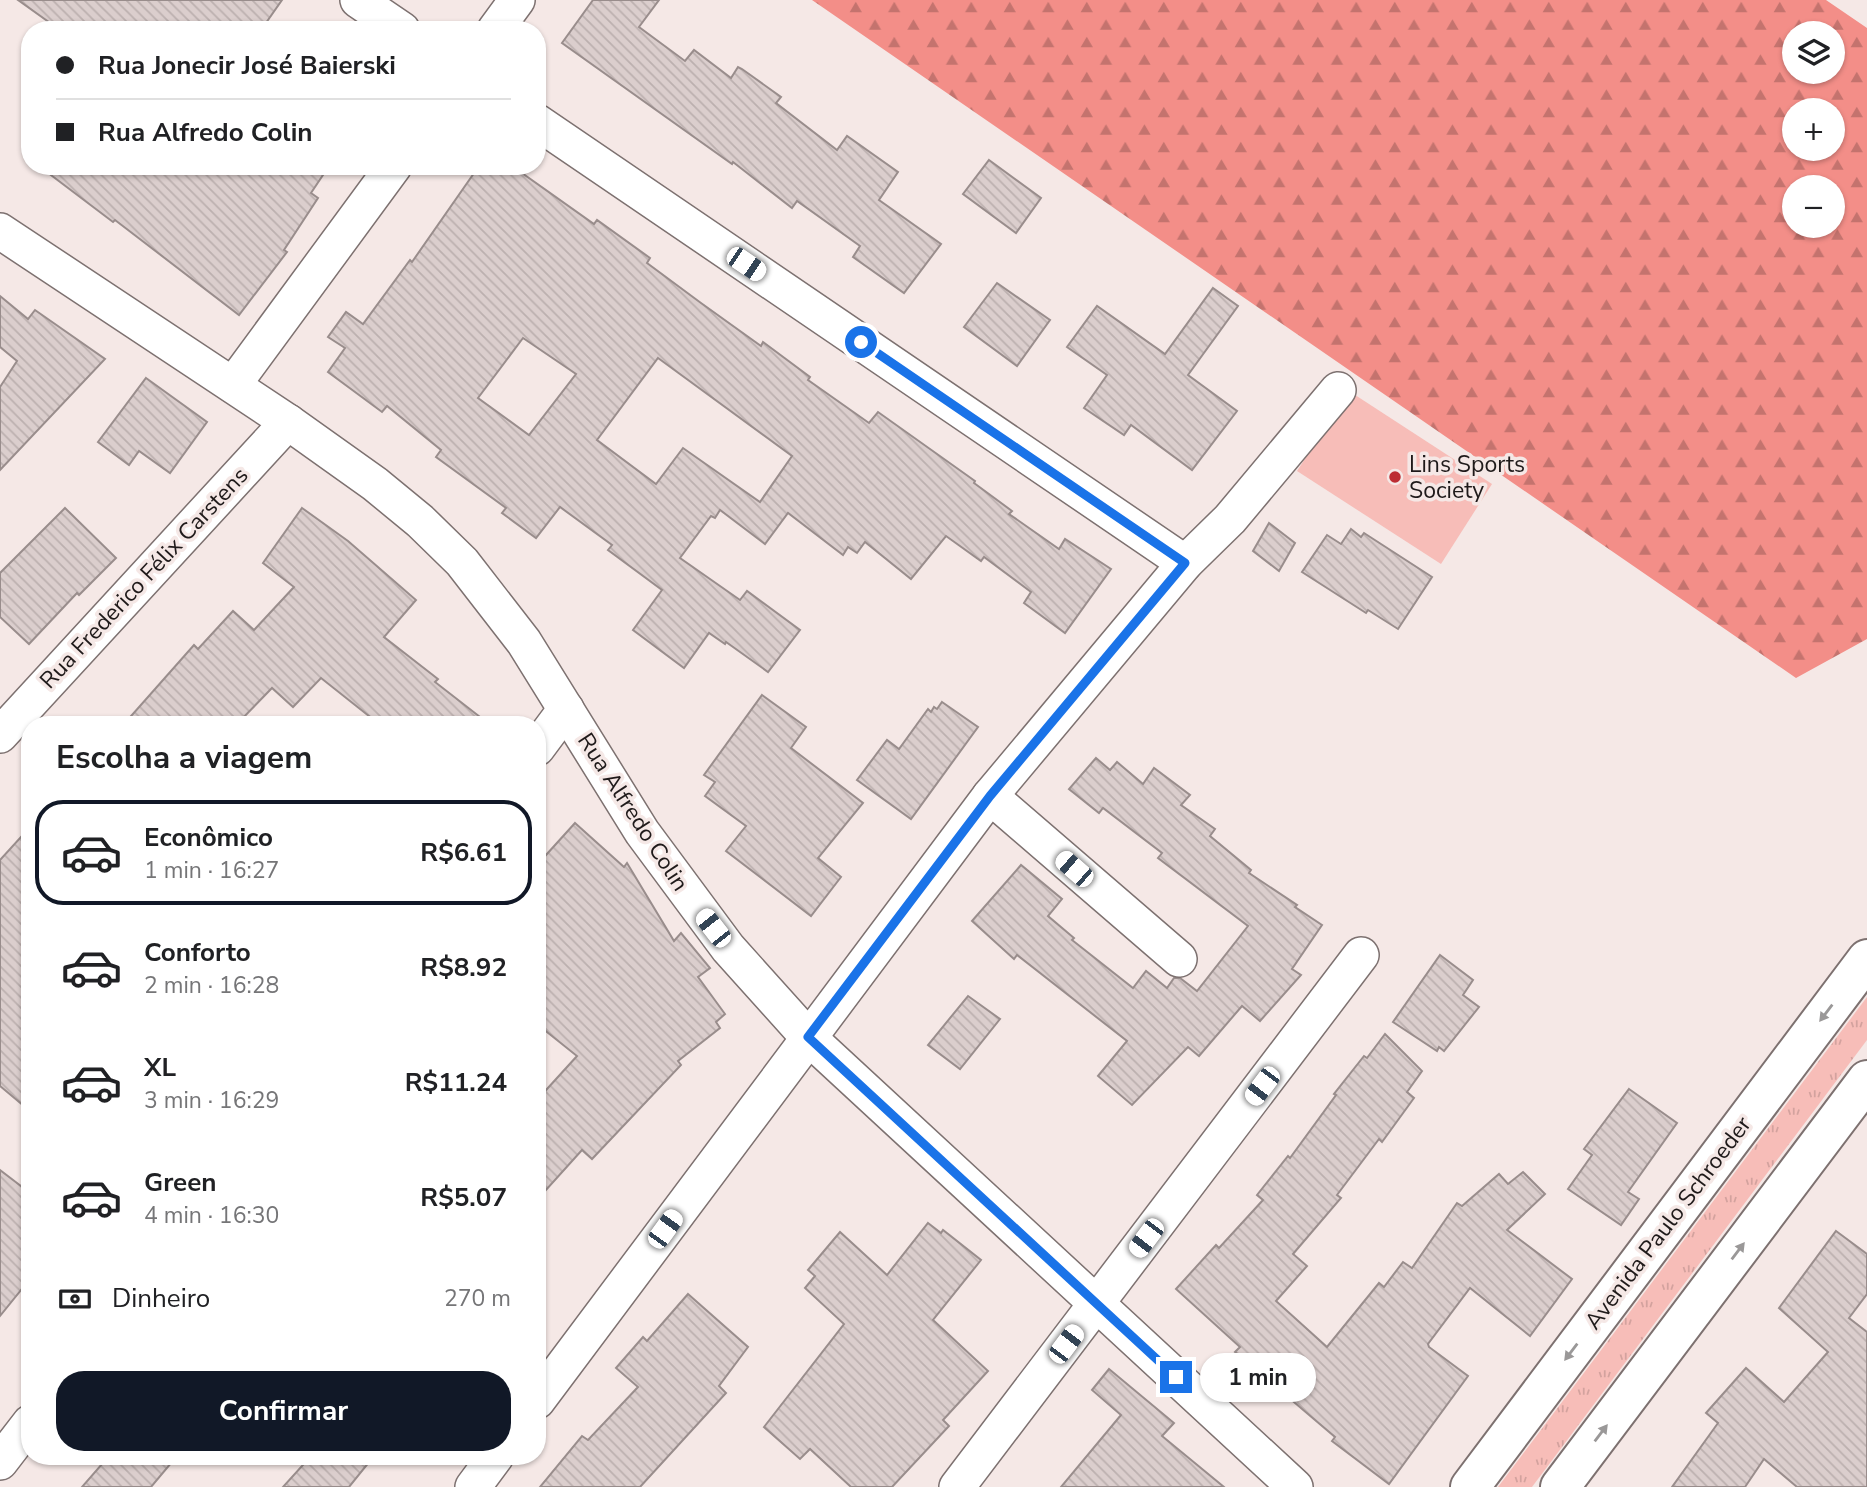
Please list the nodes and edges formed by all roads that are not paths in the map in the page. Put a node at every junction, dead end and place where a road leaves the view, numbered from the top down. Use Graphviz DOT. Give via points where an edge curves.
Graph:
graph roads {
  1 [pos="358,0"];
  2 [pos="517,0"];
  3 [pos="389,21"];
  4 [pos="502,21"];
  5 [pos="546,128"];
  6 [pos="387,175"];
  7 [pos="0,231"];
  8 [pos="233,385"];
  9 [pos="1338,390"];
  10 [pos="288,422"];
  11 [pos="1185,563"];
  12 [pos="566,709"];
  13 [pos="0,734"];
  14 [pos="546,736"];
  15 [pos="990,796"];
  16 [pos="1361,955"];
  17 [pos="1179,959"];
  18 [pos="1867,959"];
  19 [pos="808,1037"];
  20 [pos="1867,1080"];
  21 [pos="1096,1304"];
  22 [pos="546,1389"];
  23 [pos="489,1465"];
  24 [pos="473,1487"];
  25 [pos="957,1487"];
  26 [pos="1295,1487"];
  27 [pos="1470,1487"];
  28 [pos="1560,1487"];
  1 -- 3 [label="street"];
  2 -- 4 [label="street"];
  5 -- 11 [label="street"];
  6 -- 8 [label="street"];
  7 -- 8 [label="street, Rua Alfredo Colin"];
  8 -- 10 [label="street, Rua Alfredo Colin"];
  9 -- 11 [label="street" via="1230,519"];
  10 -- 12 [label="street, Rua Alfredo Colin" via="375,484 462,562 524,642"];
  10 -- 13 [label="street, Rua Frederico Félix Carstens"];
  11 -- 15 [label="street"];
  12 -- 14 [label="street"];
  12 -- 19 [label="street, Rua Alfredo Colin" via="683,890"];
  15 -- 17 [label="street"];
  15 -- 19 [label="street"];
  16 -- 21 [label="street"];
  18 -- 27 [label="main road, Avenida Paulo Schroeder, one-way"];
  19 -- 21 [label="street, Rua Alfredo Colin"];
  19 -- 22 [label="street"];
  28 -- 20 [label="main road, one-way"];
  21 -- 25 [label="street"];
  21 -- 26 [label="street, Rua Alfredo Colin"];
  23 -- 24 [label="street"];
}
